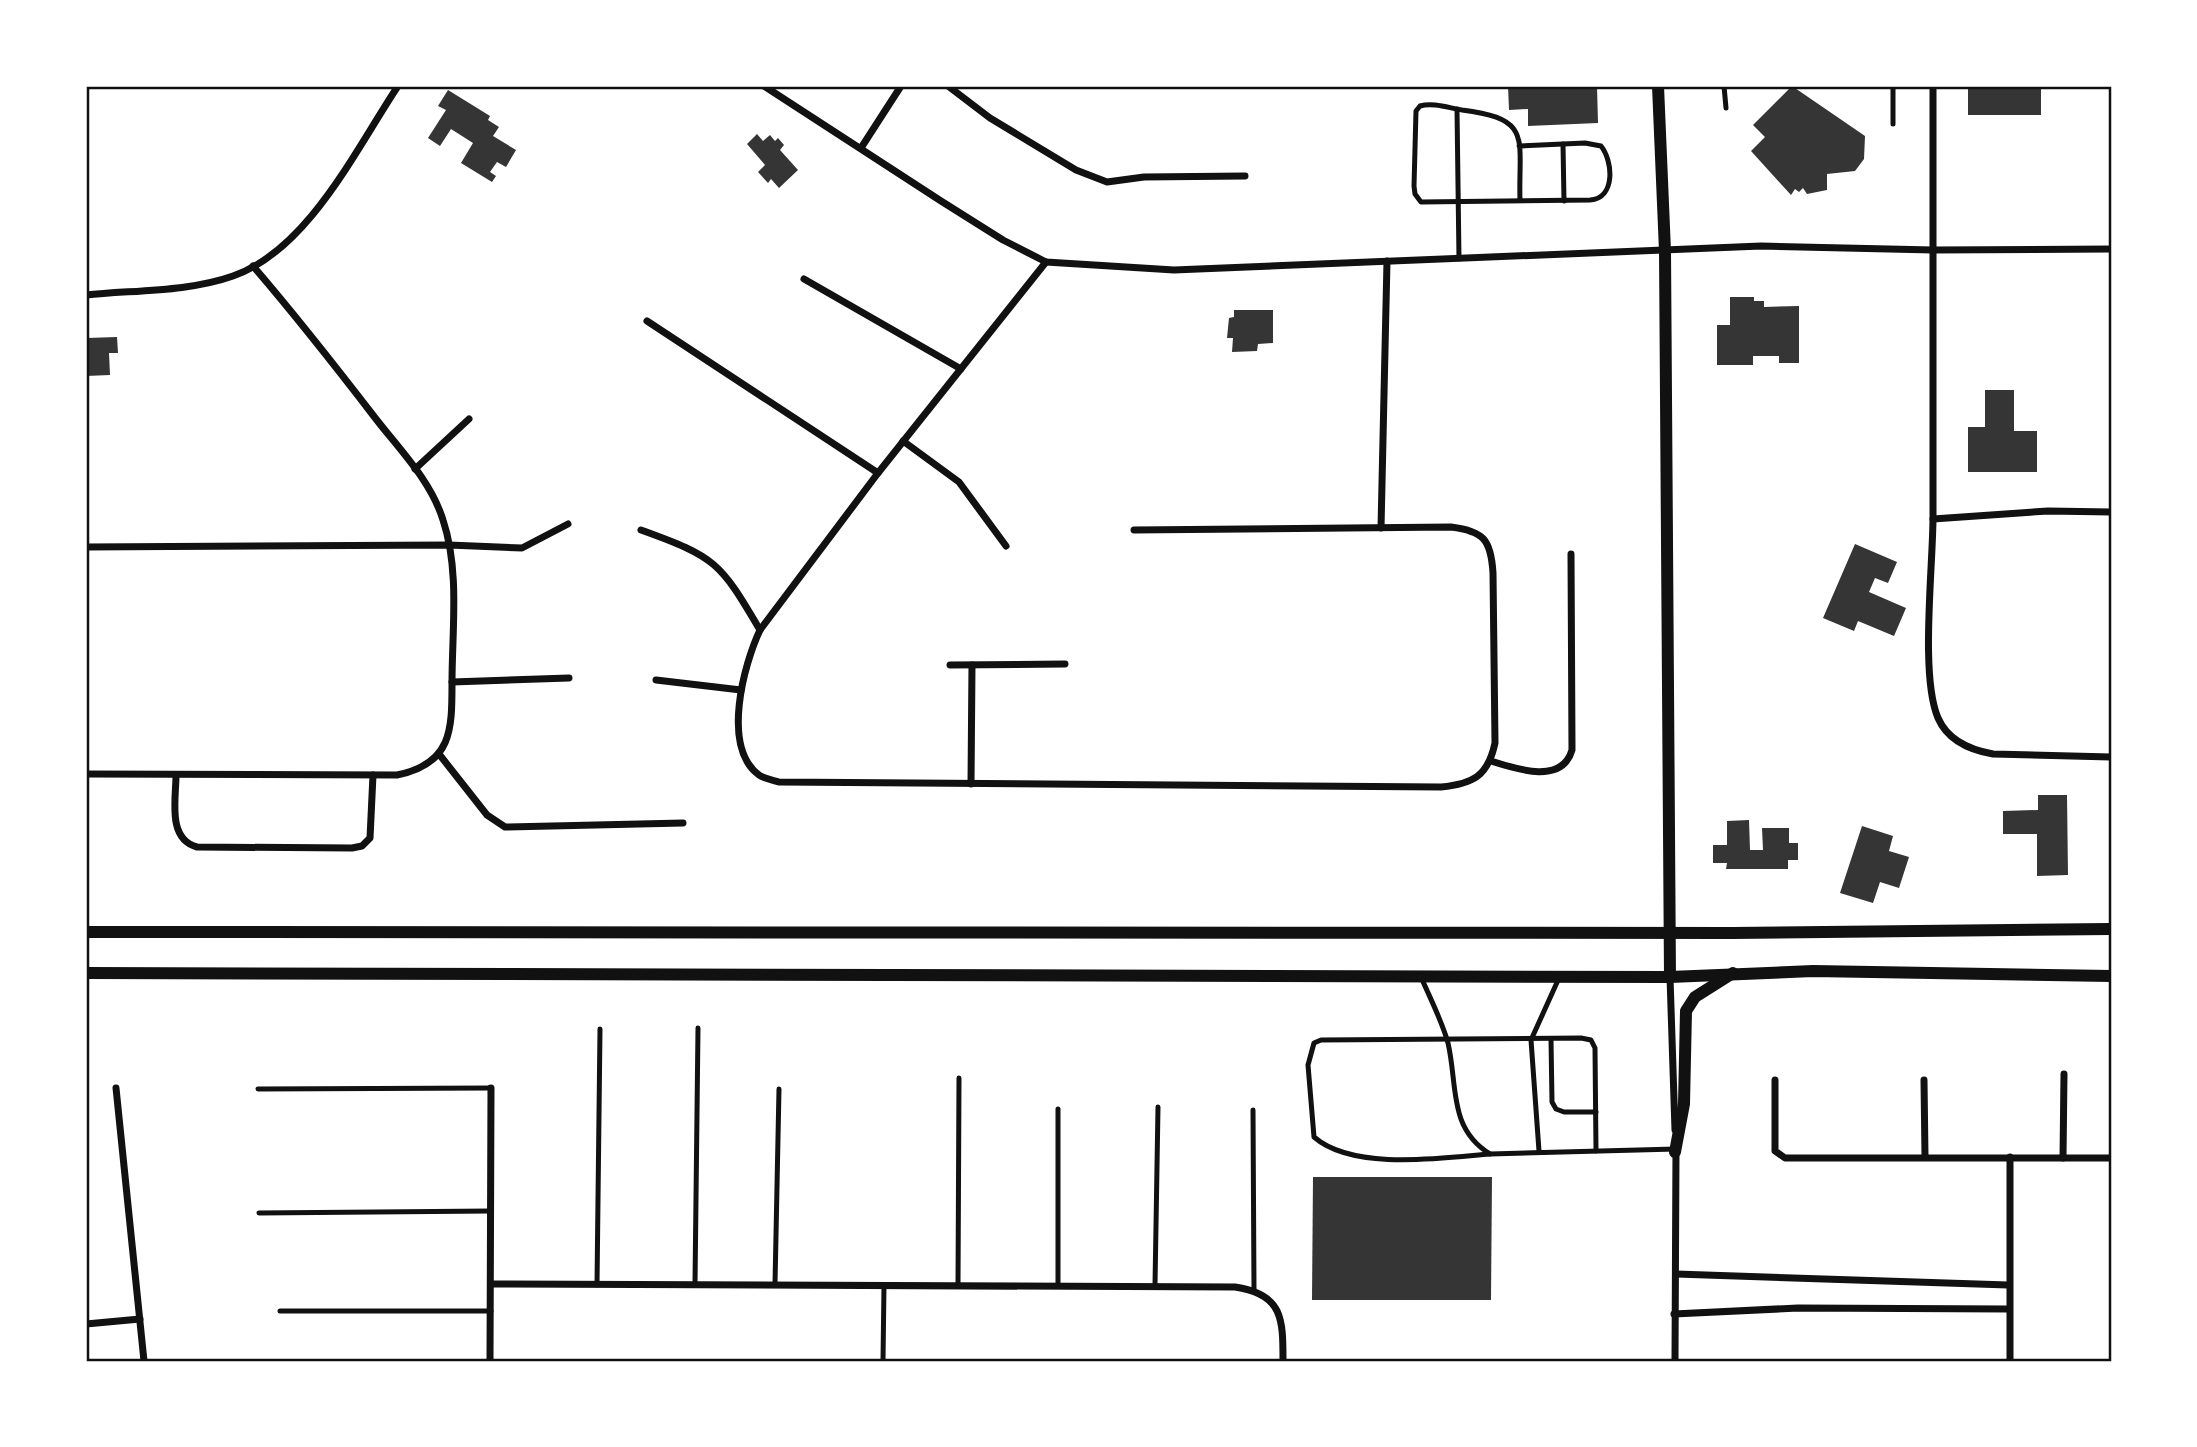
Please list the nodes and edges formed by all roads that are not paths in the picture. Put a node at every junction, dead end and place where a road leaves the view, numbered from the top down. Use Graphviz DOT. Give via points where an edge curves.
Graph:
graph roads {
  1 [pos="398,86"];
  2 [pos="764,86"];
  3 [pos="901,86"];
  4 [pos="948,86"];
  5 [pos="1658,86"];
  6 [pos="1724,86"];
  7 [pos="1893,86"];
  8 [pos="1933,86"];
  9 [pos="1726,108"];
  10 [pos="1457,109"];
  11 [pos="1893,124"];
  12 [pos="1563,144"];
  13 [pos="1518,146"];
  14 [pos="861,149"];
  15 [pos="1245,176"];
  16 [pos="1520,201"];
  17 [pos="1564,201"];
  18 [pos="1459,203"];
  19 [pos="2111,249"];
  20 [pos="1933,250"];
  21 [pos="1665,251"];
  22 [pos="1459,258"];
  23 [pos="1387,261"];
  24 [pos="1046,262"];
  25 [pos="253,266"];
  26 [pos="804,279"];
  27 [pos="86,295"];
  28 [pos="647,321"];
  29 [pos="961,369"];
  30 [pos="469,419"];
  31 [pos="903,441"];
  32 [pos="415,469"];
  33 [pos="878,473"];
  34 [pos="2111,512"];
  35 [pos="1933,519"];
  36 [pos="568,524"];
  37 [pos="1381,528"];
  38 [pos="641,530"];
  39 [pos="1134,530"];
  40 [pos="449,545"];
  41 [pos="1006,546"];
  42 [pos="86,547"];
  43 [pos="1571,554"];
  44 [pos="760,630"];
  45 [pos="1065,664"];
  46 [pos="950,665"];
  47 [pos="972,665"];
  48 [pos="569,678"];
  49 [pos="656,680"];
  50 [pos="452,682"];
  51 [pos="741,690"];
  52 [pos="439,754"];
  53 [pos="2111,757"];
  54 [pos="1491,761"];
  55 [pos="86,774"];
  56 [pos="176,775"];
  57 [pos="373,775"];
  58 [pos="971,784"];
  59 [pos="683,823"];
  60 [pos="2111,929"];
  61 [pos="86,932"];
  62 [pos="1670,932"];
  63 [pos="1733,972"];
  64 [pos="86,973"];
  65 [pos="1420,974"];
  66 [pos="1560,974"];
  67 [pos="2111,976"];
  68 [pos="1670,977"];
  69 [pos="698,1028"];
  70 [pos="600,1030"];
  71 [pos="1551,1039"];
  72 [pos="1447,1040"];
  73 [pos="1531,1040"];
  74 [pos="2064,1074"];
  75 [pos="959,1078"];
  76 [pos="1775,1080"];
  77 [pos="1924,1080"];
  78 [pos="116,1088"];
  79 [pos="491,1088"];
  80 [pos="779,1088"];
  81 [pos="258,1089"];
  82 [pos="1158,1107"];
  83 [pos="1058,1109"];
  84 [pos="1253,1110"];
  85 [pos="1596,1112"];
  86 [pos="1539,1151"];
  87 [pos="1596,1151"];
  88 [pos="1676,1151"];
  89 [pos="1490,1154"];
  90 [pos="1925,1157"];
  91 [pos="2010,1157"];
  92 [pos="2063,1158"];
  93 [pos="2111,1158"];
  94 [pos="491,1211"];
  95 [pos="259,1213"];
  96 [pos="1676,1274"];
  97 [pos="491,1284"];
  98 [pos="597,1284"];
  99 [pos="695,1284"];
  100 [pos="775,1284"];
  101 [pos="884,1285"];
  102 [pos="958,1285"];
  103 [pos="1058,1285"];
  104 [pos="1155,1285"];
  105 [pos="2008,1285"];
  106 [pos="1255,1290"];
  107 [pos="2008,1309"];
  108 [pos="280,1311"];
  109 [pos="491,1311"];
  110 [pos="1674,1314"];
  111 [pos="140,1320"];
  112 [pos="86,1324"];
  113 [pos="144,1361"];
  114 [pos="490,1361"];
  115 [pos="883,1361"];
  116 [pos="1283,1361"];
  117 [pos="1675,1361"];
  118 [pos="2010,1361"];
  1 -- 25 [label="street" via="300,231"];
  2 -- 14 [label="street"];
  3 -- 14 [label="street"];
  4 -- 15 [label="street" via="1076,170 1107,182"];
  5 -- 21 [label="street"];
  6 -- 9 [label="lane"];
  7 -- 11 [label="lane"];
  8 -- 20 [label="street"];
  10 -- 13 [label="lane" via="1510,122"];
  10 -- 18 [label="lane"];
  10 -- 18 [label="lane" via="1424,104 1416,111 1414,186 1421,202"];
  12 -- 13 [label="lane"];
  12 -- 17 [label="lane"];
  12 -- 17 [label="lane" via="1601,146 1610,171 1601,197"];
  13 -- 16 [label="lane"];
  14 -- 24 [label="street" via="1003,240"];
  16 -- 17 [label="lane"];
  16 -- 18 [label="lane"];
  18 -- 22 [label="lane"];
  19 -- 20 [label="street"];
  20 -- 21 [label="street" via="1760,246"];
  20 -- 35 [label="street"];
  21 -- 22 [label="street"];
  21 -- 62 [label="street"];
  22 -- 23 [label="street"];
  23 -- 24 [label="street" via="1174,270"];
  23 -- 37 [label="street"];
  24 -- 29 [label="street"];
  25 -- 27 [label="street" via="207,282"];
  25 -- 32 [label="street" via="315,337"];
  26 -- 29 [label="street"];
  28 -- 33 [label="street"];
  29 -- 31 [label="street"];
  30 -- 32 [label="street"];
  31 -- 33 [label="street"];
  31 -- 41 [label="street" via="959,482"];
  32 -- 40 [label="street" via="439,509"];
  33 -- 44 [label="street"];
  34 -- 35 [label="street"];
  35 -- 53 [label="street" via="1933,702 1950,736 1974,751 1993,754"];
  36 -- 40 [label="street" via="522,548"];
  37 -- 39 [label="street"];
  37 -- 54 [label="street" via="1470,529 1485,539 1493,573 1495,743"];
  38 -- 44 [label="street" via="687,546 717,564"];
  40 -- 42 [label="street"];
  40 -- 50 [label="street"];
  43 -- 54 [label="street" via="1569,760 1552,771 1527,771"];
  44 -- 51 [label="street" via="747,658"];
  45 -- 47 [label="street"];
  46 -- 47 [label="street"];
  47 -- 58 [label="street"];
  48 -- 50 [label="street"];
  49 -- 51 [label="street"];
  50 -- 52 [label="street" via="451,726"];
  51 -- 58 [label="street" via="741,744 759,775 779,782"];
  52 -- 57 [label="street" via="412,772"];
  52 -- 59 [label="street" via="487,815 505,827"];
  54 -- 58 [label="street" via="1463,785 1441,786"];
  55 -- 56 [label="street"];
  56 -- 57 [label="street"];
  56 -- 57 [label="street" via="176,826 187,844 339,848 362,846 370,838"];
  60 -- 62 [label="street"];
  61 -- 62 [label="street"];
  62 -- 68 [label="street"];
  63 -- 67 [label="street"];
  63 -- 68 [label="street"];
  63 -- 88 [label="street" via="1695,997 1686,1011 1684,1104"];
  64 -- 65 [label="street"];
  65 -- 66 [label="street"];
  65 -- 72 [label="lane"];
  66 -- 68 [label="street"];
  66 -- 73 [label="lane"];
  68 -- 88 [label="street"];
  69 -- 99 [label="lane"];
  70 -- 98 [label="lane"];
  71 -- 73 [label="lane"];
  71 -- 85 [label="lane" via="1556,1109"];
  71 -- 85 [label="lane" via="1591,1040"];
  72 -- 73 [label="lane"];
  72 -- 89 [label="lane" via="1456,1111 1474,1144"];
  72 -- 89 [label="lane" via="1314,1043 1308,1065 1314,1137 1329,1148 1361,1156 1421,1160"];
  73 -- 86 [label="lane"];
  74 -- 92 [label="street"];
  75 -- 102 [label="lane"];
  76 -- 90 [label="street" via="1778,1156"];
  77 -- 90 [label="street"];
  78 -- 111 [label="street"];
  79 -- 81 [label="lane"];
  79 -- 94 [label="street"];
  80 -- 100 [label="lane"];
  82 -- 104 [label="lane"];
  83 -- 103 [label="lane"];
  84 -- 106 [label="lane"];
  85 -- 87 [label="lane"];
  86 -- 87 [label="lane"];
  86 -- 89 [label="lane"];
  87 -- 88 [label="lane"];
  88 -- 96 [label="street"];
  90 -- 91 [label="street"];
  91 -- 92 [label="street"];
  91 -- 105 [label="street"];
  92 -- 93 [label="street"];
  94 -- 95 [label="lane"];
  94 -- 97 [label="street"];
  96 -- 105 [label="street"];
  96 -- 110 [label="street"];
  97 -- 98 [label="street"];
  97 -- 109 [label="street"];
  98 -- 99 [label="street"];
  99 -- 100 [label="street"];
  100 -- 101 [label="street"];
  101 -- 102 [label="street"];
  101 -- 115 [label="lane"];
  102 -- 103 [label="street"];
  103 -- 104 [label="street"];
  104 -- 106 [label="street"];
  105 -- 107 [label="street"];
  106 -- 116 [label="street" via="1278,1310"];
  107 -- 110 [label="street" via="1798,1308"];
  107 -- 118 [label="street"];
  108 -- 109 [label="lane"];
  109 -- 114 [label="street"];
  110 -- 117 [label="street"];
  111 -- 112 [label="street"];
  111 -- 113 [label="street"];
}
